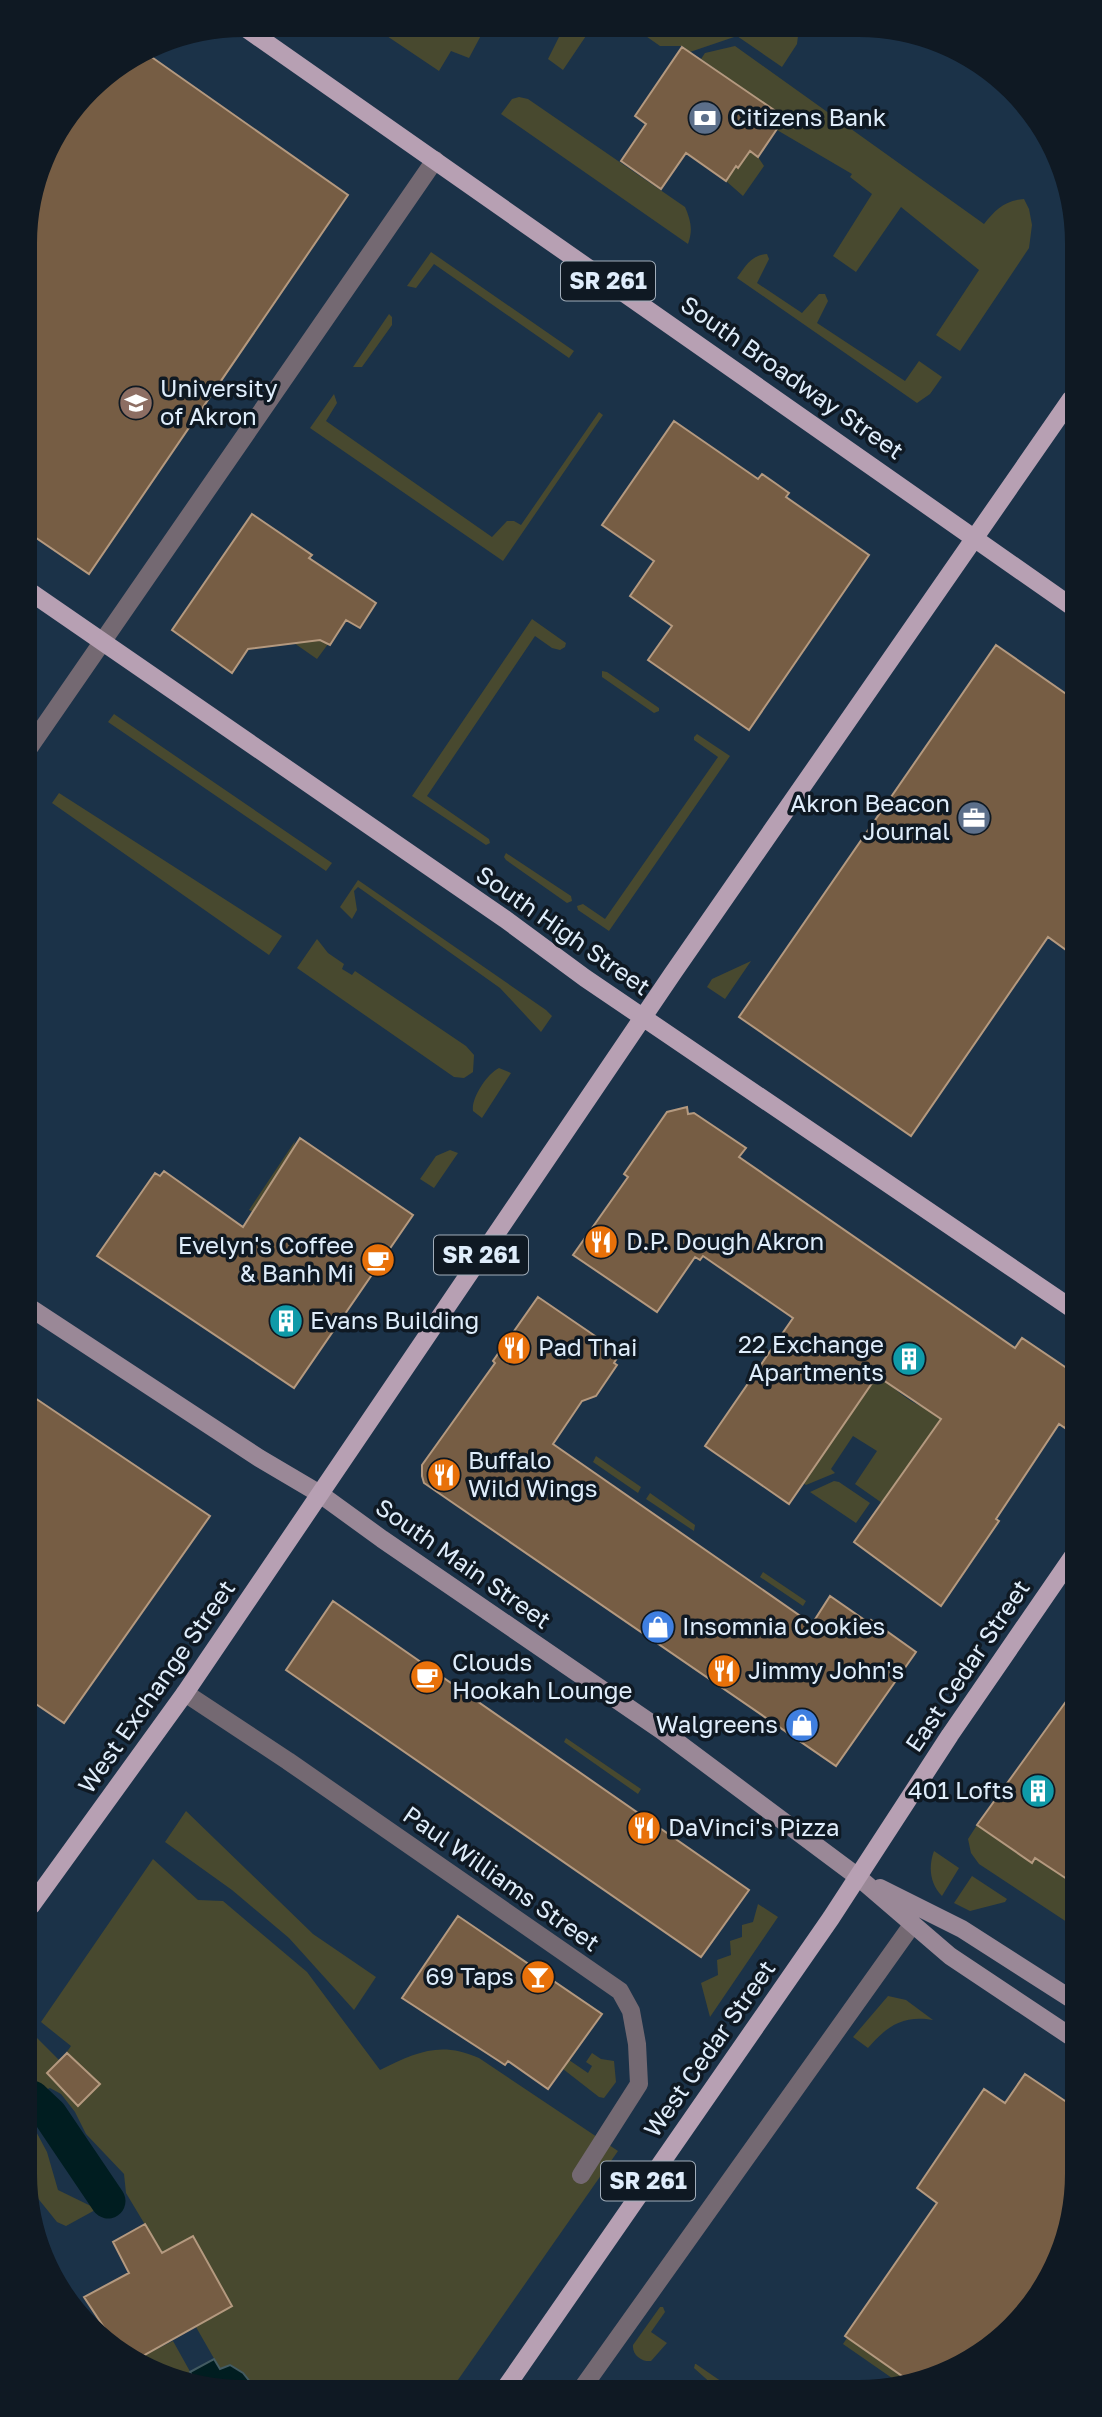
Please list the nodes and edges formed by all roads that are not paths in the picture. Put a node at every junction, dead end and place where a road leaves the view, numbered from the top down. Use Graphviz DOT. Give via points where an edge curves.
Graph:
graph roads {
  1 [pos="259,37"];
  2 [pos="435,160"];
  3 [pos="1065,408"];
  4 [pos="975,537"];
  5 [pos="37,596"];
  6 [pos="1065,601"];
  7 [pos="102,640"];
  8 [pos="37,736"];
  9 [pos="644,1017"];
  10 [pos="1065,1304"];
  11 [pos="37,1312"];
  12 [pos="320,1494"];
  13 [pos="1065,1567"];
  14 [pos="185,1693"];
  15 [pos="858,1877"];
  16 [pos="37,1898"];
  17 [pos="912,1925"];
  18 [pos="1065,1995"];
  19 [pos="1065,2033"];
  20 [pos="581,2175"];
  21 [pos="511,2380"];
  22 [pos="587,2380"];
  1 -- 2 [label="main road, South Broadway Street / SR 261"];
  2 -- 4 [label="main road, South Broadway Street / SR 261"];
  2 -- 7 [label="street"];
  3 -- 4 [label="main road"];
  4 -- 6 [label="main road, South Broadway Street / SR 261"];
  4 -- 9 [label="main road"];
  5 -- 7 [label="main road, South High Street"];
  7 -- 8 [label="street"];
  7 -- 9 [label="main road, South High Street"];
  9 -- 10 [label="main road, South High Street"];
  9 -- 12 [label="main road, SR 261"];
  11 -- 12 [label="main road, South Main Street"];
  12 -- 14 [label="main road, West Exchange Street / SR 261"];
  12 -- 15 [label="main road, South Main Street" via="661,1730"];
  13 -- 15 [label="main road, East Cedar Street / SR 261"];
  14 -- 16 [label="main road, West Exchange Street / SR 261"];
  14 -- 20 [label="street, Paul Williams Street" via="620,1991 631,2011 639,2084"];
  15 -- 17 [label="main road, South Main Street"];
  15 -- 18 [label="main road, South Main Street" via="962,1929"];
  15 -- 21 [label="main road, West Cedar Street / SR 261"];
  17 -- 19 [label="main road, South Main Street"];
  17 -- 22 [label="street"];
}
